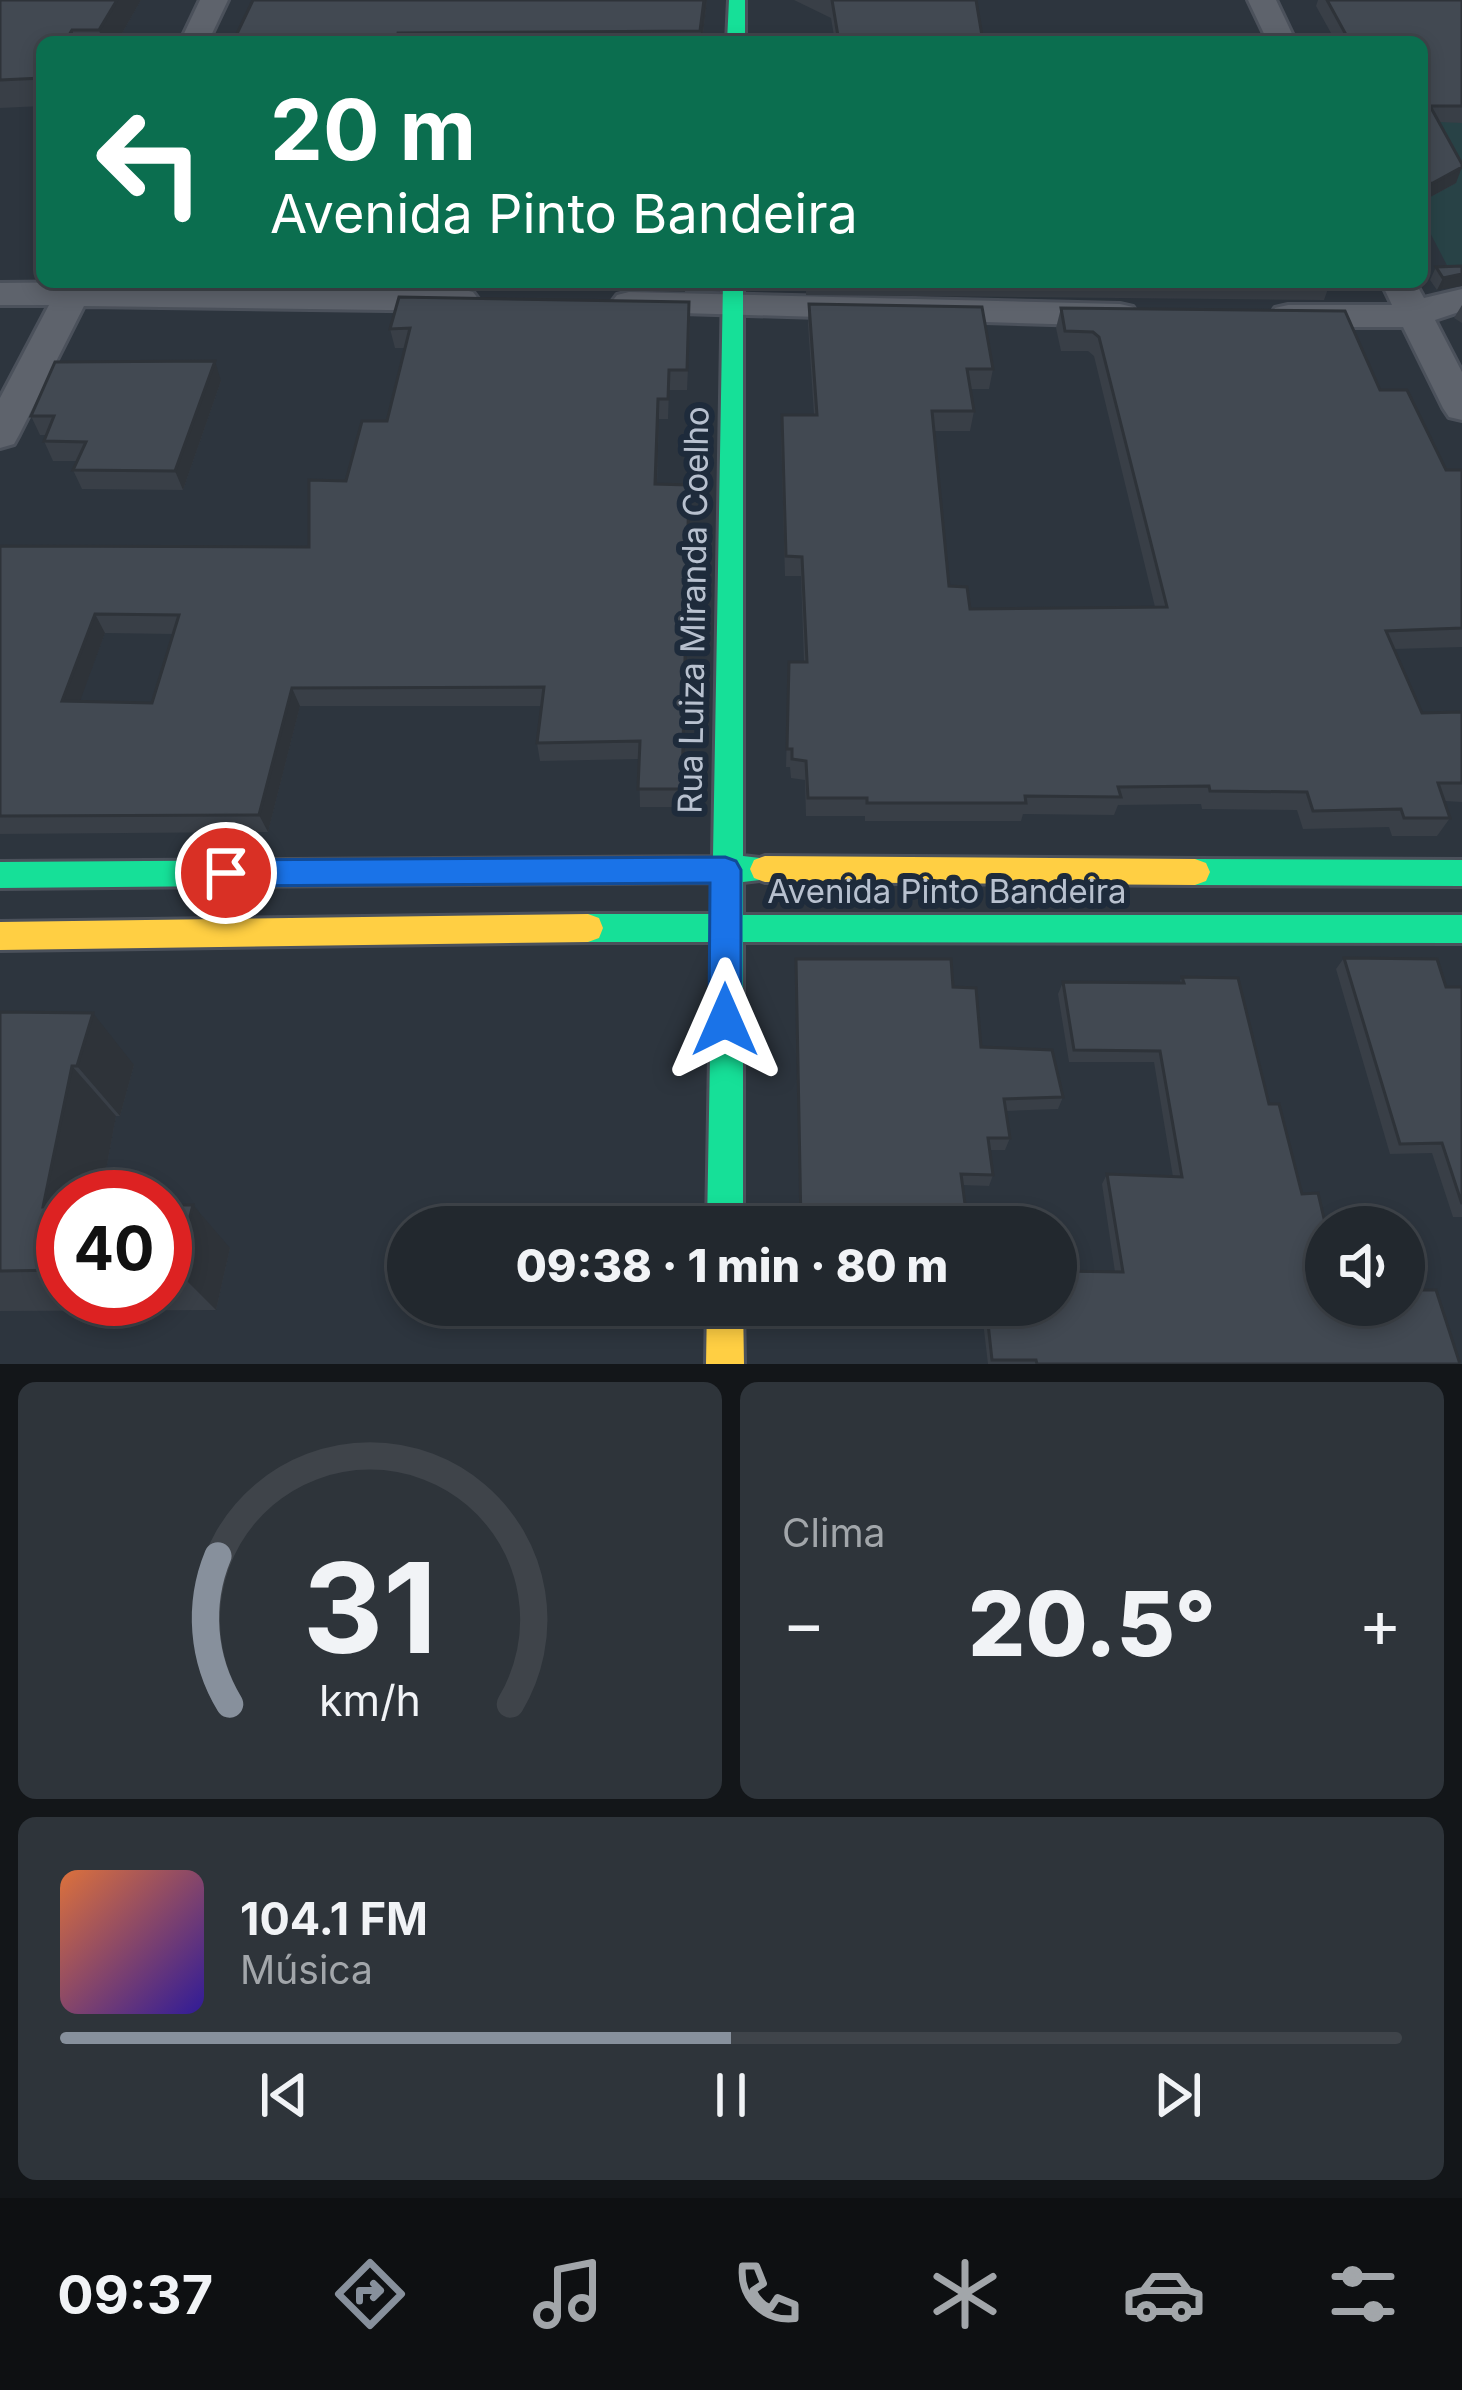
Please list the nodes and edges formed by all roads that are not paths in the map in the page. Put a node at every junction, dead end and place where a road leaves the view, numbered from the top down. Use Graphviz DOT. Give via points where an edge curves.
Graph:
graph roads {
  1 [pos="214,0"];
  2 [pos="737,0"];
  3 [pos="1262,0"];
  4 [pos="197,36"];
  5 [pos="736,36"];
  6 [pos="1279,36"];
  7 [pos="64,288"];
  8 [pos="74,288"];
  9 [pos="107,288"];
  10 [pos="1401,288"];
  11 [pos="733,293"];
  12 [pos="0,294"];
  13 [pos="497,300"];
  14 [pos="1462,300"];
  15 [pos="591,302"];
  16 [pos="1156,315"];
  17 [pos="1250,316"];
  18 [pos="1414,316"];
  19 [pos="1462,408"];
  20 [pos="0,435"];
  21 [pos="725,870"];
  22 [pos="1462,873"];
  23 [pos="0,875"];
  24 [pos="725,926"];
  25 [pos="1462,929"];
  26 [pos="0,936"];
  27 [pos="725,1206"];
  28 [pos="725,1326"];
  29 [pos="725,1364"];
  1 -- 4 [label="street"];
  2 -- 5 [label="main road"];
  3 -- 6 [label="street"];
  7 -- 12 [label="street"];
  8 -- 20 [label="street"];
  9 -- 13 [label="street"];
  10 -- 18 [label="street"];
  11 -- 15 [label="street"];
  11 -- 16 [label="street"];
  11 -- 21 [label="main road, Rua Luiza Miranda Coelho"];
  14 -- 18 [label="street"];
  17 -- 18 [label="street"];
  18 -- 19 [label="street"];
  21 -- 22 [label="main road, Avenida Pinto Bandeira"];
  21 -- 23 [label="main road, Avenida Pinto Bandeira"];
  21 -- 24 [label="main road, Rua Luiza Miranda Coelho"];
  24 -- 25 [label="main road, Avenida Pinto Bandeira"];
  24 -- 26 [label="main road, Avenida Pinto Bandeira"];
  24 -- 27 [label="main road, Rua Luiza Miranda Coelho"];
  28 -- 29 [label="main road"];
}
